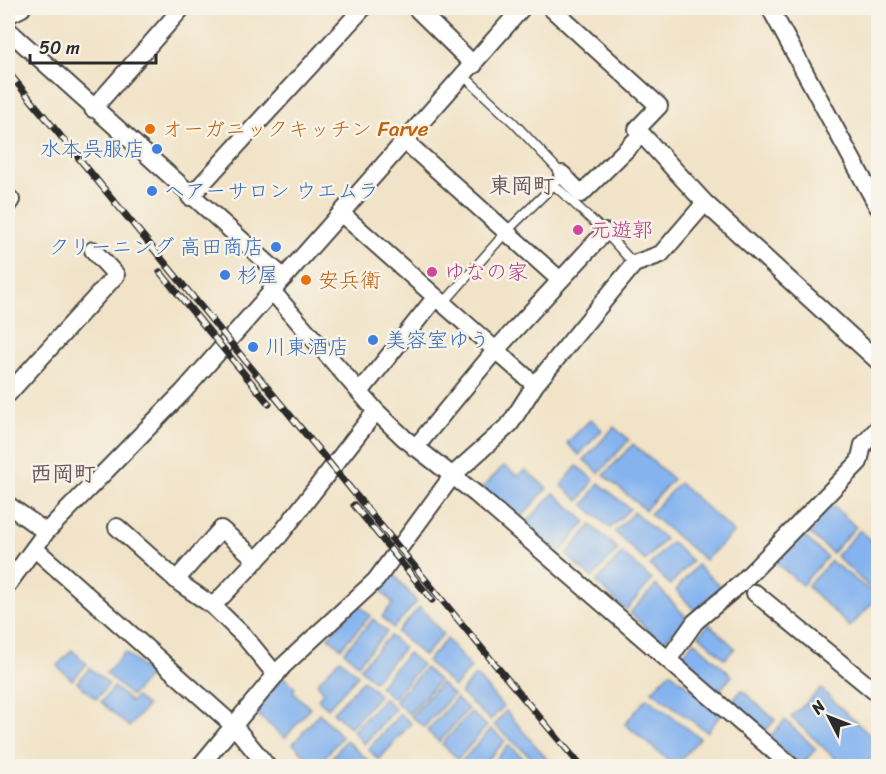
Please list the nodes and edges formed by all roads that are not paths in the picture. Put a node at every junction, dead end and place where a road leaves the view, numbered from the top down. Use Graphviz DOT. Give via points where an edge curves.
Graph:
graph roads {
  1 [pos="22,8"];
  2 [pos="182,8"];
  3 [pos="363,8"];
  4 [pos="416,8"];
  5 [pos="522,8"];
  6 [pos="551,8"];
  7 [pos="770,8"];
  8 [pos="8,15"];
  9 [pos="9,35"];
  10 [pos="469,71"];
  11 [pos="93,109"];
  12 [pos="641,135"];
  13 [pos="406,142"];
  14 [pos="557,180"];
  15 [pos="190,196"];
  16 [pos="8,197"];
  17 [pos="705,203"];
  18 [pos="8,204"];
  19 [pos="879,207"];
  20 [pos="342,214"];
  21 [pos="507,231"];
  22 [pos="605,232"];
  23 [pos="93,250"];
  24 [pos="634,264"];
  25 [pos="560,280"];
  26 [pos="277,284"];
  27 [pos="438,302"];
  28 [pos="494,352"];
  29 [pos="879,361"];
  30 [pos="534,386"];
  31 [pos="360,392"];
  32 [pos="8,393"];
  33 [pos="376,411"];
  34 [pos="879,428"];
  35 [pos="415,448"];
  36 [pos="453,475"];
  37 [pos="8,505"];
  38 [pos="117,527"];
  39 [pos="46,532"];
  40 [pos="34,548"];
  41 [pos="257,560"];
  42 [pos="176,580"];
  43 [pos="8,584"];
  44 [pos="755,593"];
  45 [pos="213,606"];
  46 [pos="668,660"];
  47 [pos="276,675"];
  48 [pos="879,694"];
  49 [pos="234,726"];
  50 [pos="200,766"];
  51 [pos="267,766"];
  52 [pos="791,766"];
  1 -- 8 [label="street"];
  2 -- 11 [label="street"];
  3 -- 15 [label="street"];
  4 -- 10 [label="street"];
  5 -- 10 [label="street"];
  6 -- 12 [label="street" via="659,106 637,129"];
  7 -- 19 [label="street"];
  9 -- 11 [label="street"];
  10 -- 13 [label="street"];
  10 -- 14 [label="lane"];
  11 -- 15 [label="street"];
  12 -- 14 [label="street" via="581,194"];
  12 -- 17 [label="street"];
  13 -- 20 [label="street"];
  13 -- 21 [label="street"];
  14 -- 21 [label="lane"];
  14 -- 22 [label="lane"];
  15 -- 26 [label="street"];
  16 -- 18 [label="street"];
  17 -- 24 [label="street" via="661,254"];
  17 -- 29 [label="street"];
  20 -- 26 [label="street"];
  20 -- 27 [label="street"];
  21 -- 25 [label="street"];
  21 -- 27 [label="lane"];
  22 -- 24 [label="lane"];
  22 -- 25 [label="street"];
  23 -- 32 [label="street" via="116,275"];
  24 -- 30 [label="street"];
  25 -- 28 [label="street"];
  26 -- 31 [label="street"];
  26 -- 39 [label="street" via="183,392"];
  27 -- 28 [label="street"];
  27 -- 31 [label="street"];
  28 -- 30 [label="street"];
  28 -- 35 [label="street"];
  30 -- 36 [label="street" via="510,424"];
  31 -- 33 [label="street"];
  33 -- 35 [label="street"];
  33 -- 41 [label="street"];
  34 -- 46 [label="street" via="863,445 859,462 741,584 696,622"];
  35 -- 36 [label="street"];
  36 -- 46 [label="street"];
  36 -- 47 [label="street" via="376,580"];
  37 -- 39 [label="street"];
  38 -- 42 [label="street"];
  39 -- 40 [label="street"];
  40 -- 43 [label="street"];
  40 -- 49 [label="street"];
  41 -- 42 [label="street" via="221,529"];
  41 -- 45 [label="street"];
  42 -- 45 [label="street"];
  44 -- 48 [label="street"];
  45 -- 47 [label="street"];
  46 -- 52 [label="street"];
  47 -- 49 [label="street"];
  49 -- 50 [label="street"];
  49 -- 51 [label="street"];
}
